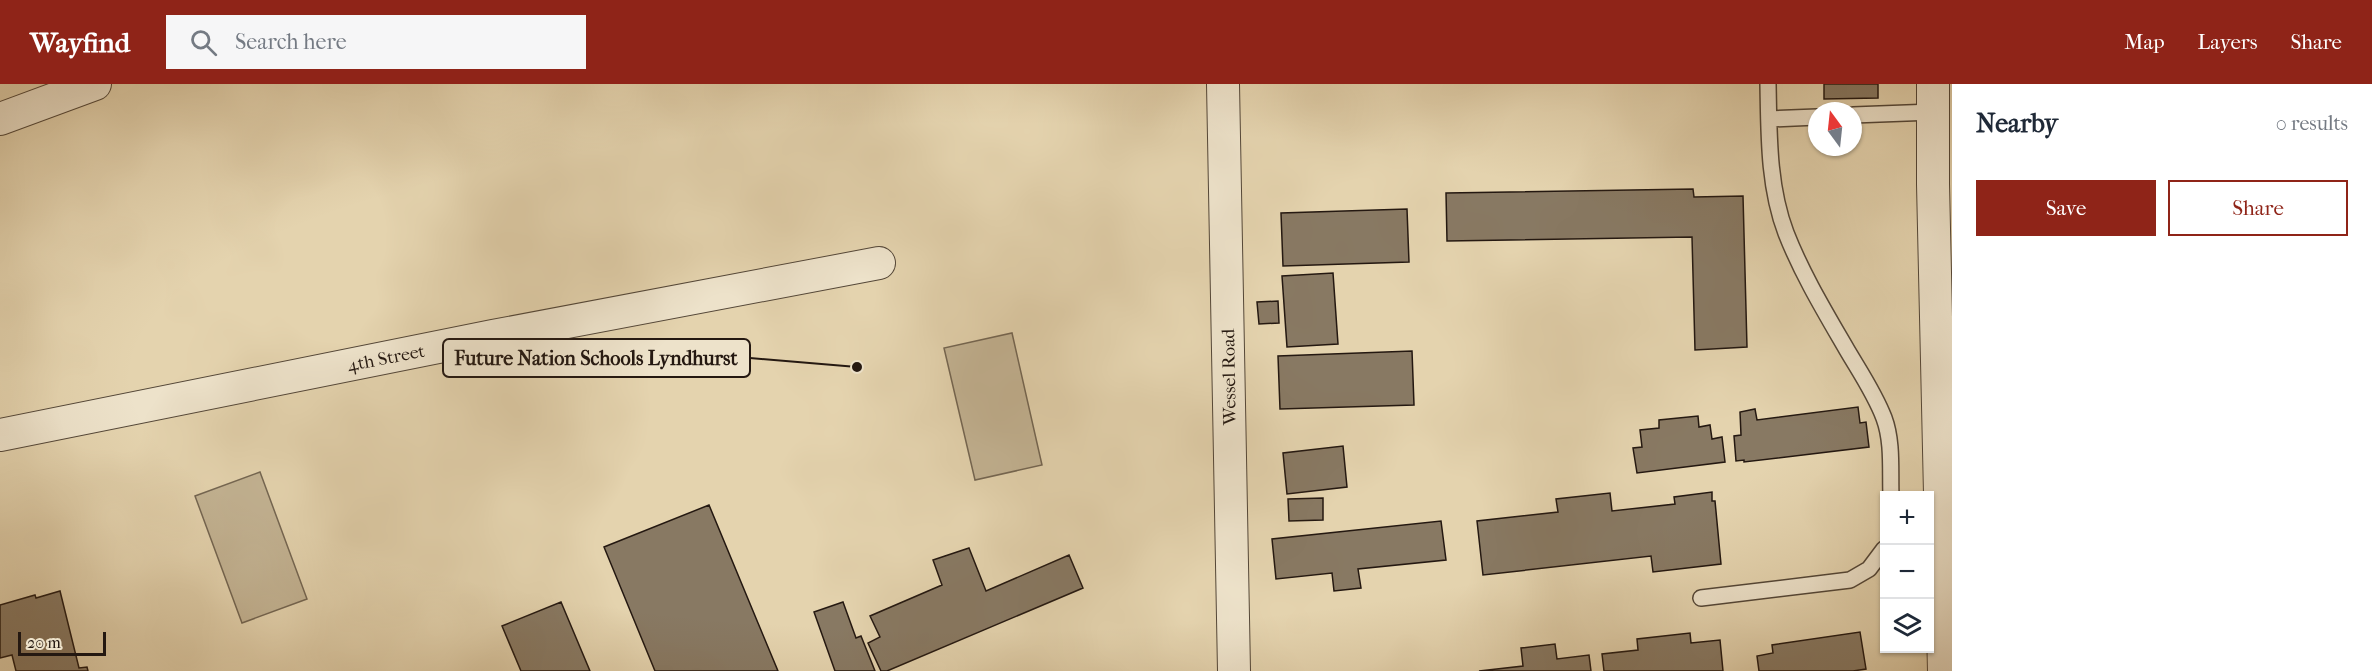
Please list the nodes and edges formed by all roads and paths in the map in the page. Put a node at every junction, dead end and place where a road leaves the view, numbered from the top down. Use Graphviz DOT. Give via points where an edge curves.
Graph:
graph roads {
  1 [pos="96,84"];
  2 [pos="1223,84"];
  3 [pos="1768,84"];
  4 [pos="1933,98"];
  5 [pos="1862,114"];
  6 [pos="1808,117"];
  7 [pos="0,119"];
  8 [pos="1769,119"];
  9 [pos="1942,182"];
  10 [pos="879,263"];
  11 [pos="0,435"];
  12 [pos="1891,491"];
  13 [pos="1880,554"];
  14 [pos="1701,598"];
  15 [pos="1234,671"];
  16 [pos="1944,671"];
  1 -- 7 [label="street"];
  2 -- 15 [label="street, Wessel Road"];
  3 -- 8 [label="lane"];
  4 -- 5 [label="lane"];
  4 -- 9 [label="street"];
  6 -- 8 [label="lane"];
  8 -- 12 [label="lane" via="1774,192 1785,230 1800,265 1885,420"];
  9 -- 16 [label="street"];
  10 -- 11 [label="street, 4th Street"];
  13 -- 14 [label="lane" via="1869,569 1850,580"];
}
